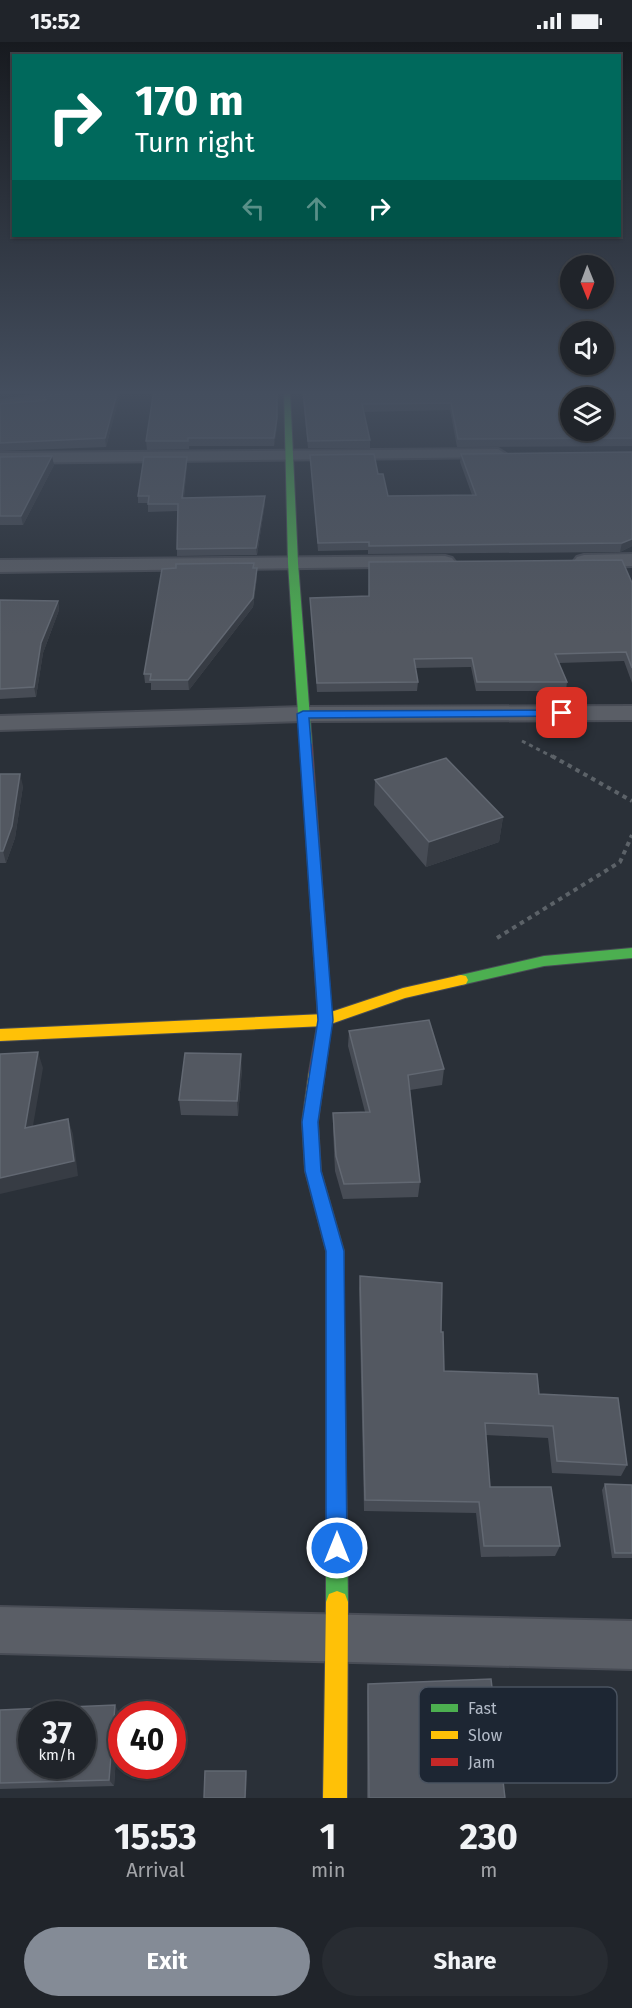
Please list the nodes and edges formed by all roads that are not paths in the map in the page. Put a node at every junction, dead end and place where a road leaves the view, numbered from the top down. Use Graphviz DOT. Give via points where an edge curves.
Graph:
graph roads {
  1 [pos="290,472"];
  2 [pos="632,560"];
  3 [pos="466,561"];
  4 [pos="568,561"];
  5 [pos="293,562"];
  6 [pos="0,566"];
  7 [pos="632,713"];
  8 [pos="303,714"];
  9 [pos="0,723"];
  10 [pos="632,953"];
  11 [pos="325,1020"];
  12 [pos="0,1035"];
  13 [pos="0,1630"];
  14 [pos="337,1639"];
  15 [pos="632,1645"];
  16 [pos="335,1798"];
  1 -- 5 [label="street"];
  2 -- 4 [label="street"];
  3 -- 5 [label="street"];
  5 -- 6 [label="street"];
  5 -- 8 [label="street"];
  7 -- 8 [label="street"];
  8 -- 9 [label="street"];
  8 -- 11 [label="street"];
  10 -- 11 [label="street" via="544,961 403,993"];
  11 -- 12 [label="street"];
  11 -- 14 [label="street" via="310,1122 313,1171 335,1251"];
  13 -- 14 [label="street"];
  14 -- 15 [label="street"];
  14 -- 16 [label="street"];
}
